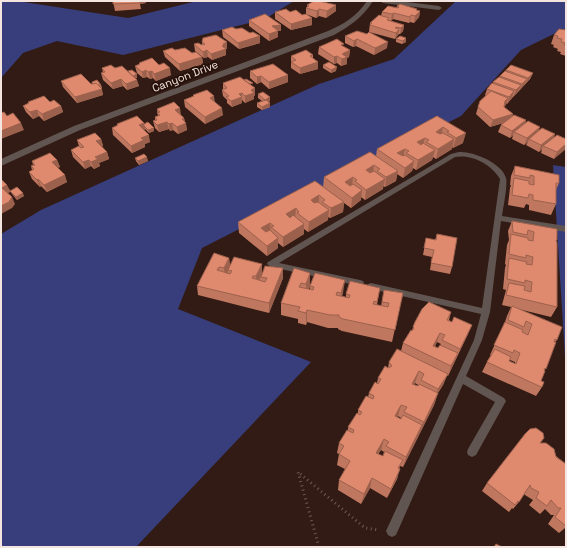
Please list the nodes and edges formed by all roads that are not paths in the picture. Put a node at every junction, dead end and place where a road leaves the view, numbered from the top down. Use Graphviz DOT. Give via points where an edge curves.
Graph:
graph roads {
  1 [pos="370,1"];
  2 [pos="383,1"];
  3 [pos="439,8"];
  4 [pos="1,163"];
  5 [pos="498,218"];
  6 [pos="566,228"];
  7 [pos="486,312"];
  8 [pos="461,378"];
  9 [pos="472,452"];
  10 [pos="392,531"];
  1 -- 4 [label="street, Canyon Drive" via="365,11 332,33 71,130"];
  2 -- 3 [label="street"];
  5 -- 6 [label="lane"];
  5 -- 7 [label="lane"];
  5 -- 7 [label="lane" via="503,179 500,173 476,156 453,155 271,264"];
  7 -- 8 [label="lane" via="478,340"];
  8 -- 9 [label="lane" via="501,401"];
  8 -- 10 [label="lane"];
}
